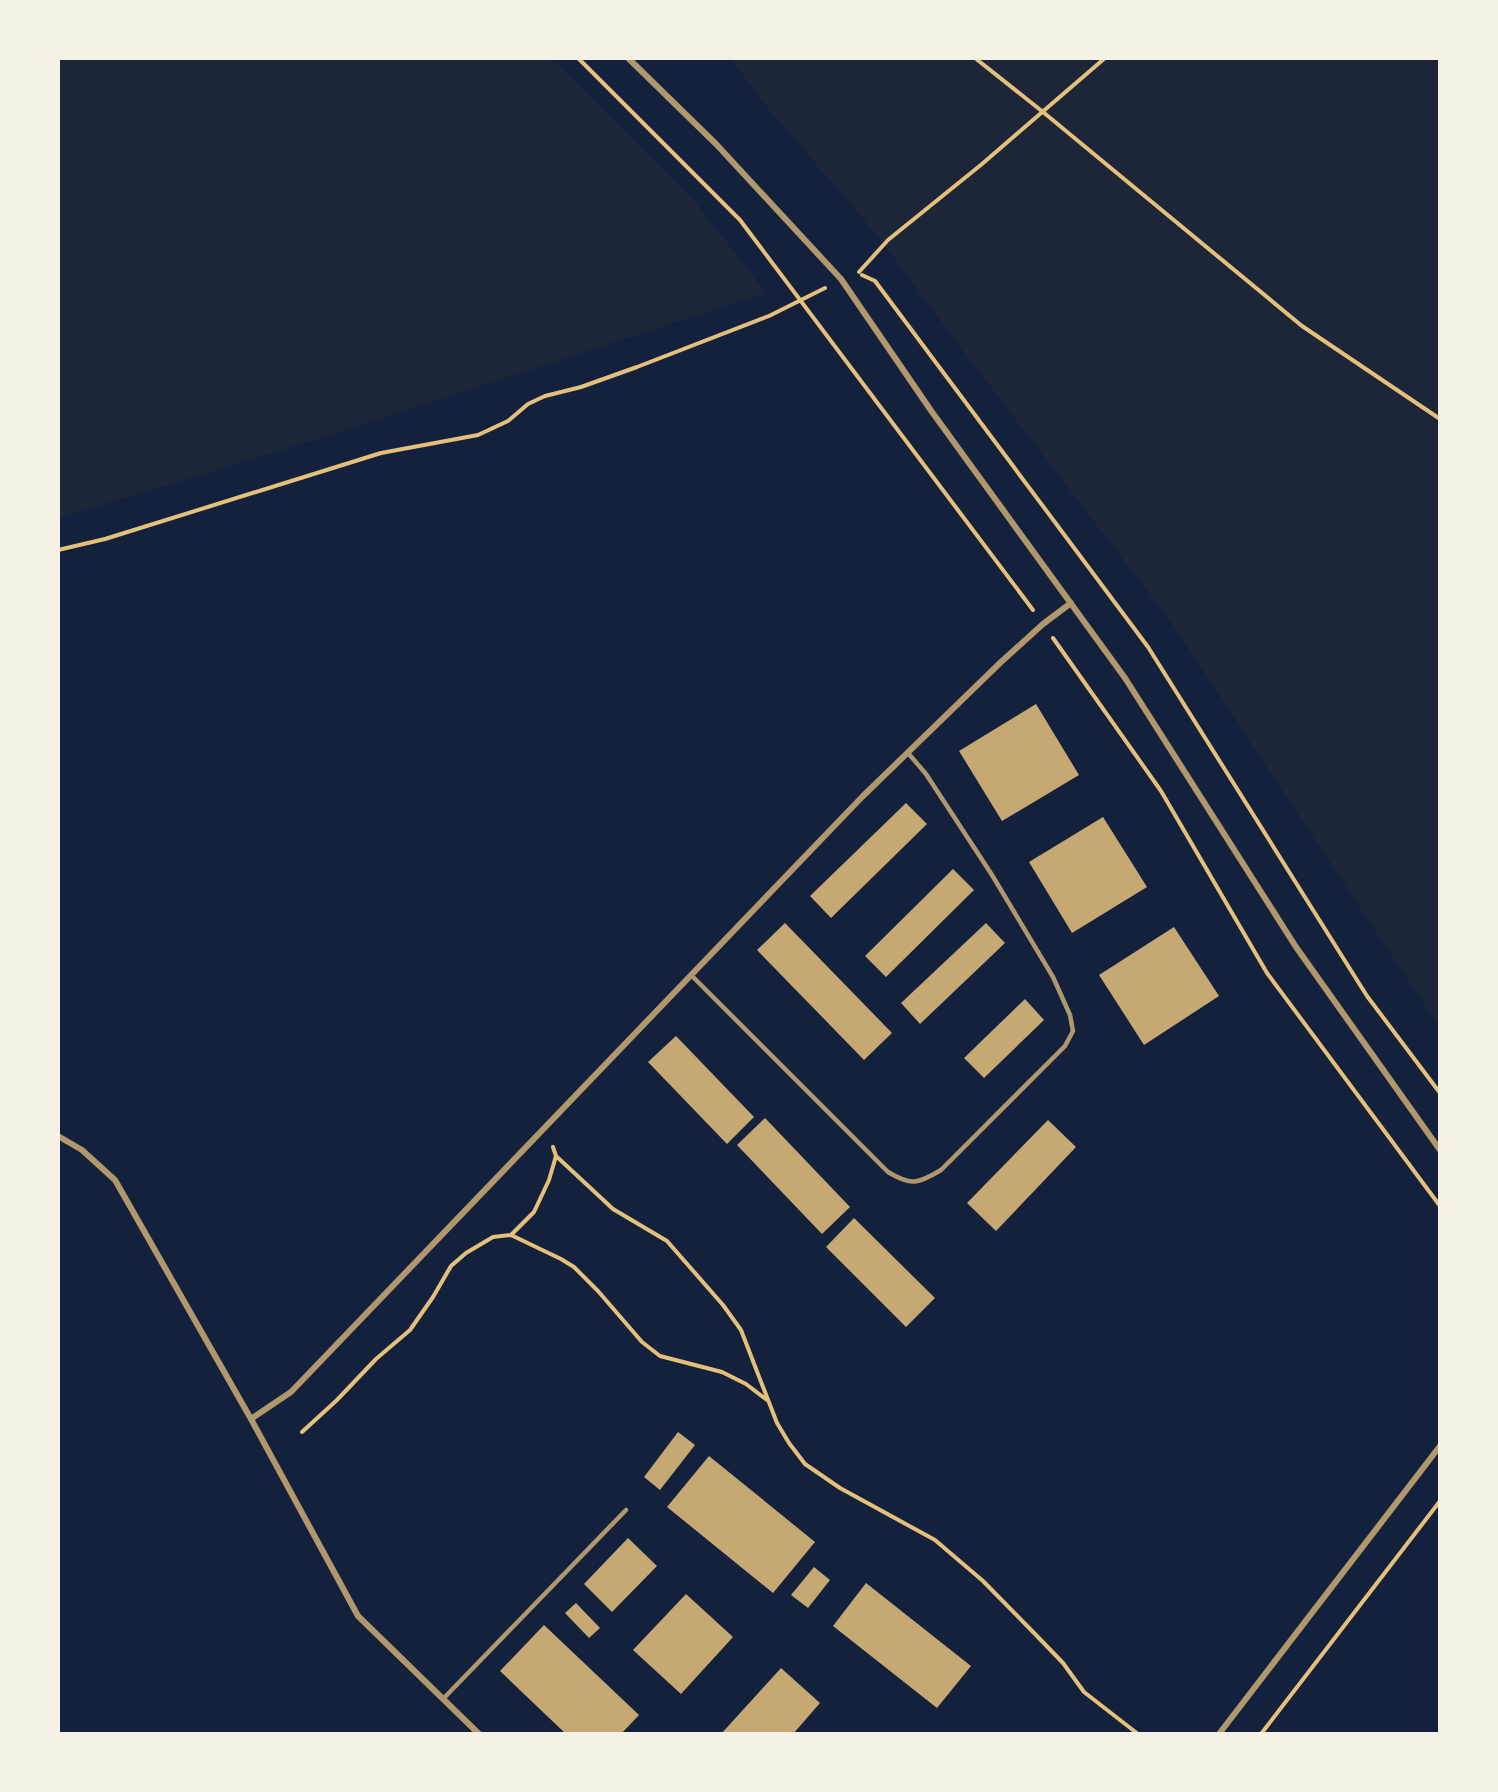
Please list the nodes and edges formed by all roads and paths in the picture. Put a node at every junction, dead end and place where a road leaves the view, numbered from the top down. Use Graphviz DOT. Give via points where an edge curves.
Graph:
graph roads {
  1 [pos="628,58"];
  2 [pos="975,58"];
  3 [pos="1105,58"];
  4 [pos="1043,112"];
  5 [pos="858,273"];
  6 [pos="841,279"];
  7 [pos="1440,419"];
  8 [pos="58,550"];
  9 [pos="1071,603"];
  10 [pos="908,753"];
  11 [pos="691,975"];
  12 [pos="1440,1093"];
  13 [pos="546,1126"];
  14 [pos="58,1136"];
  15 [pos="1440,1150"];
  16 [pos="556,1156"];
  17 [pos="512,1235"];
  18 [pos="768,1401"];
  19 [pos="251,1419"];
  20 [pos="302,1432"];
  21 [pos="1440,1446"];
  22 [pos="1440,1501"];
  23 [pos="626,1510"];
  24 [pos="443,1699"];
  25 [pos="479,1734"];
  26 [pos="1138,1734"];
  27 [pos="1219,1734"];
  28 [pos="1262,1734"];
  1 -- 6 [label="street" via="717,144"];
  2 -- 4 [label="path"];
  3 -- 4 [label="path"];
  4 -- 5 [label="path" via="888,240"];
  4 -- 7 [label="path" via="1302,326"];
  5 -- 6 [label="path"];
  5 -- 12 [label="path" via="875,281 1148,647 1367,996"];
  6 -- 8 [label="path" via="770,316 581,387 545,396 478,435 381,453"];
  6 -- 9 [label="street"];
  9 -- 10 [label="street" via="1001,662"];
  9 -- 15 [label="street" via="1125,678 1296,947"];
  10 -- 11 [label="street"];
  10 -- 11 [label="lane" via="992,875 1053,977 1073,1031 1065,1046 941,1170 915,1182 903,1181 888,1172"];
  11 -- 13 [label="street"];
  13 -- 16 [label="path"];
  13 -- 19 [label="street" via="291,1392"];
  14 -- 19 [label="street" via="82,1150 115,1180"];
  16 -- 17 [label="path" via="534,1212"];
  16 -- 18 [label="path" via="613,1209 667,1241 689,1265 741,1330"];
  17 -- 18 [label="path" via="574,1268 642,1342 660,1356 722,1372"];
  17 -- 20 [label="path" via="494,1238 466,1253 452,1266 410,1330"];
  18 -- 26 [label="path" via="789,1443 805,1464 840,1488 935,1540 983,1581 1036,1635 1084,1692"];
  19 -- 24 [label="street" via="358,1616"];
  21 -- 27 [label="street"];
  22 -- 28 [label="path"];
  23 -- 24 [label="lane"];
  24 -- 25 [label="street"];
}
